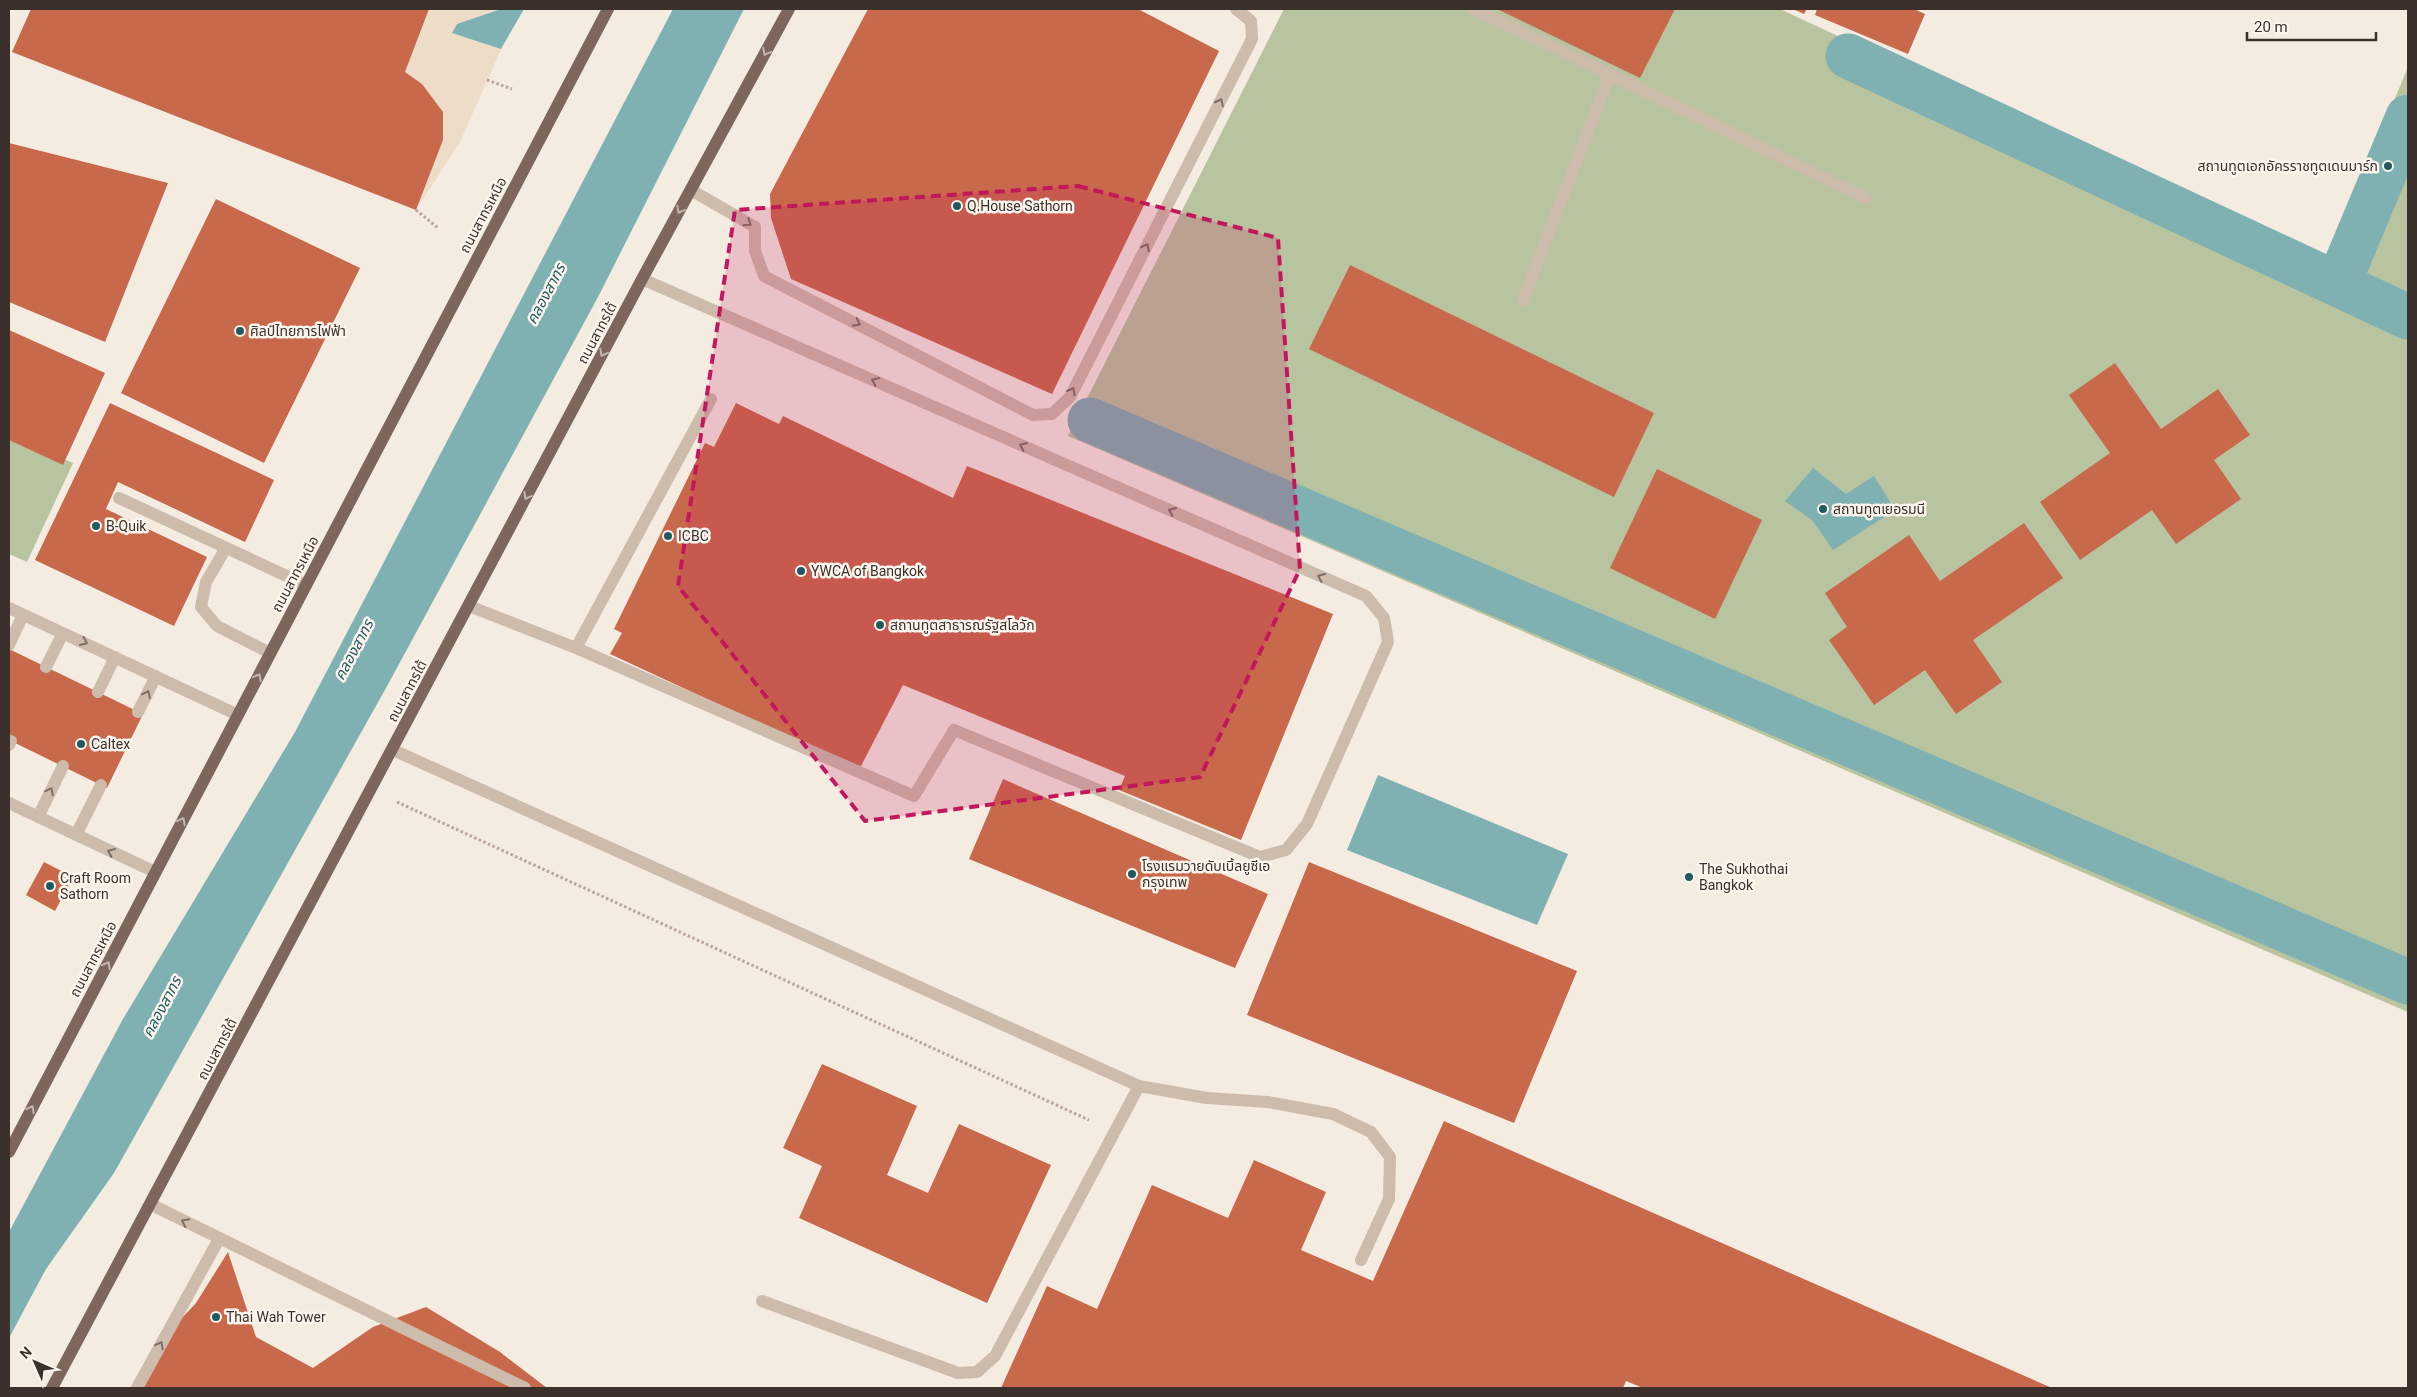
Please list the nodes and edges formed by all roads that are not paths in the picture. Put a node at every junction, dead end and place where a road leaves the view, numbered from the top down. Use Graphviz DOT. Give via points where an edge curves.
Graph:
graph roads {
  1 [pos="608,9"];
  2 [pos="789,9"];
  3 [pos="1236,9"];
  4 [pos="1474,9"];
  5 [pos="1610,74"];
  6 [pos="691,190"];
  7 [pos="1866,198"];
  8 [pos="642,279"];
  9 [pos="1523,300"];
  10 [pos="711,399"];
  11 [pos="118,498"];
  12 [pos="226,548"];
  13 [pos="306,585"];
  14 [pos="469,606"];
  15 [pos="9,608"];
  16 [pos="23,615"];
  17 [pos="63,633"];
  18 [pos="9,645"];
  19 [pos="576,648"];
  20 [pos="270,653"];
  21 [pos="115,657"];
  22 [pos="46,667"];
  23 [pos="156,676"];
  24 [pos="98,692"];
  25 [pos="138,712"];
  26 [pos="238,715"];
  27 [pos="393,750"];
  28 [pos="63,766"];
  29 [pos="101,785"];
  30 [pos="9,803"];
  31 [pos="38,817"];
  32 [pos="76,835"];
  33 [pos="155,872"];
  34 [pos="1140,1086"];
  35 [pos="9,1152"];
  36 [pos="152,1205"];
  37 [pos="219,1240"];
  38 [pos="1361,1260"];
  39 [pos="762,1301"];
  40 [pos="52,1388"];
  41 [pos="137,1388"];
  42 [pos="524,1388"];
  1 -- 13 [label="main road, ถนนสาทรเหนือ"];
  2 -- 6 [label="main road, ถนนสาทรใต้, one-way"];
  6 -- 3 [label="lane, one-way" via="755,227 755,251 764,276 1033,415 1052,414 1070,397 1252,39 1251,21"];
  4 -- 5 [label="lane"];
  5 -- 7 [label="lane"];
  5 -- 9 [label="lane"];
  6 -- 8 [label="main road, ถนนสาทรใต้, one-way"];
  8 -- 14 [label="main road, ถนนสาทรใต้, one-way"];
  19 -- 8 [label="lane, one-way" via="914,796 954,730 1260,857 1286,850 1308,824 1388,642 1384,618 1366,596"];
  10 -- 19 [label="lane"];
  11 -- 12 [label="lane"];
  12 -- 13 [label="lane"];
  12 -- 20 [label="lane" via="206,582 201,607 217,626"];
  13 -- 20 [label="main road, ถนนสาทรเหนือ"];
  14 -- 19 [label="lane"];
  14 -- 27 [label="main road, ถนนสาทรใต้"];
  15 -- 16 [label="lane"];
  16 -- 17 [label="lane"];
  16 -- 18 [label="lane"];
  17 -- 21 [label="lane, one-way"];
  17 -- 22 [label="lane"];
  26 -- 20 [label="main road, ถนนสาทรเหนือ, one-way"];
  21 -- 23 [label="lane"];
  21 -- 24 [label="lane"];
  25 -- 23 [label="lane, one-way"];
  23 -- 26 [label="lane"];
  33 -- 26 [label="main road, ถนนสาทรเหนือ, one-way"];
  27 -- 34 [label="lane"];
  27 -- 36 [label="main road, ถนนสาทรใต้"];
  31 -- 28 [label="lane, one-way"];
  29 -- 32 [label="lane"];
  30 -- 31 [label="lane"];
  31 -- 32 [label="lane"];
  33 -- 32 [label="lane, one-way"];
  35 -- 33 [label="main road, ถนนสาทรเหนือ, one-way"];
  34 -- 38 [label="lane" via="1207,1098 1268,1102 1333,1114 1372,1132 1390,1157 1389,1199"];
  34 -- 39 [label="lane" via="995,1356 977,1372 958,1373"];
  37 -- 36 [label="lane, one-way"];
  36 -- 40 [label="main road, ถนนสาทรใต้"];
  41 -- 37 [label="lane, one-way"];
  37 -- 42 [label="lane"];
}
